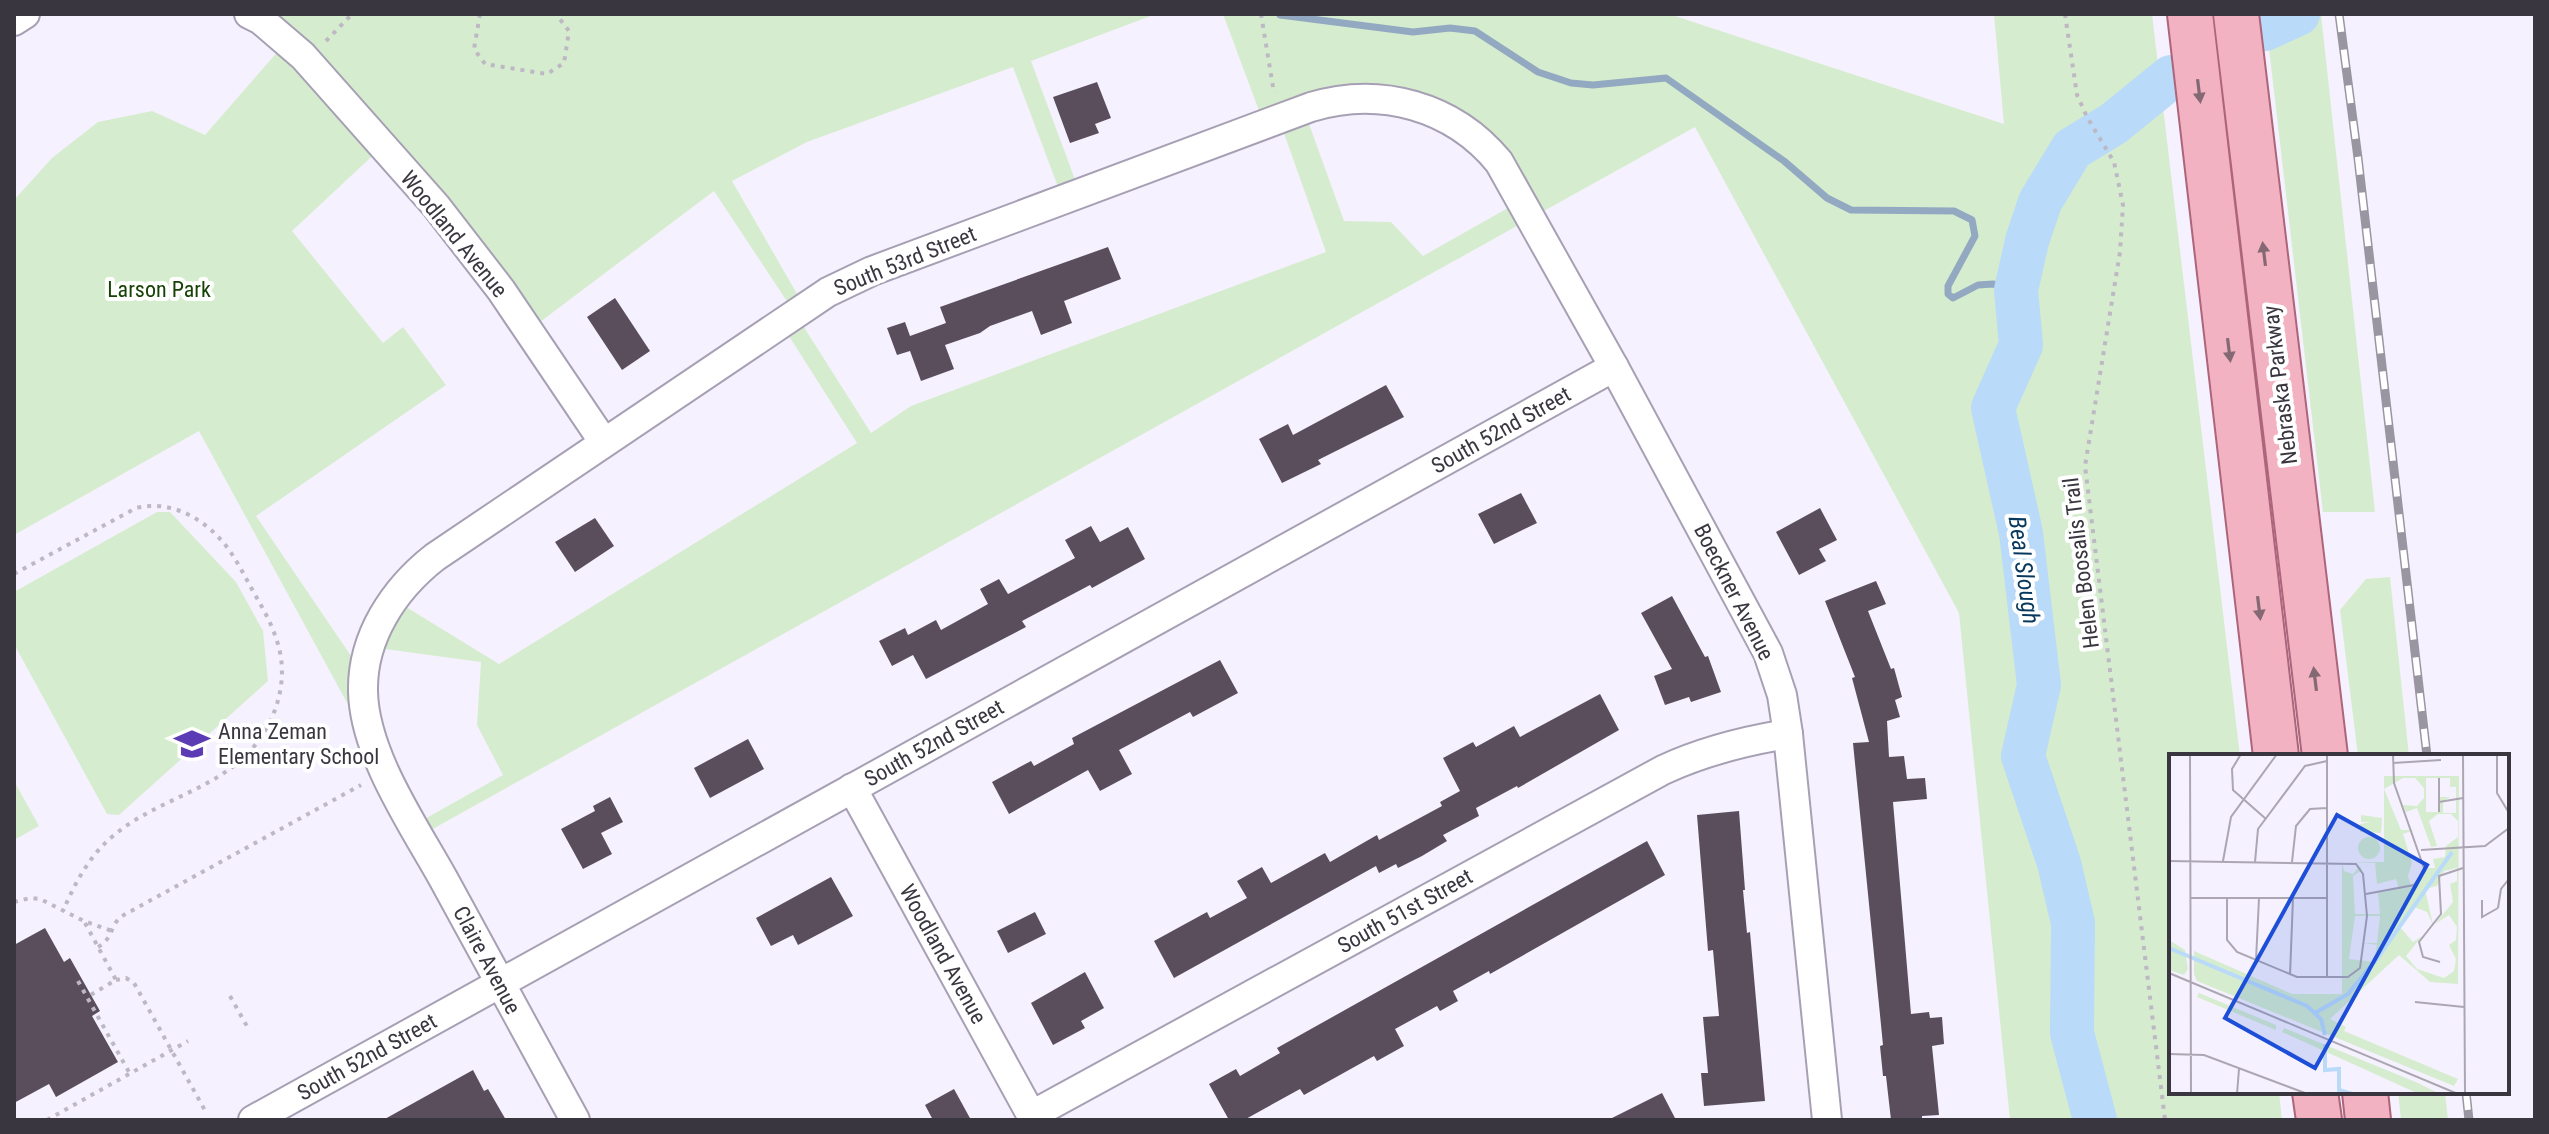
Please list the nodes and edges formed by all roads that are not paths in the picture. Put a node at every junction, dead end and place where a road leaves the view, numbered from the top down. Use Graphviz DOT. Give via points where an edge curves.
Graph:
graph roads {
  1 [pos="25,14"];
  2 [pos="249,14"];
  3 [pos="2190,14"];
  4 [pos="2236,14"];
  5 [pos="14,21"];
  6 [pos="1522,200"];
  7 [pos="1614,367"];
  8 [pos="603,441"];
  9 [pos="1788,734"];
  10 [pos="2276,754"];
  11 [pos="2325,754"];
  12 [pos="852,788"];
  13 [pos="400,800"];
  14 [pos="499,983"];
  15 [pos="2315,1094"];
  16 [pos="2365,1094"];
  17 [pos="1033,1118"];
  18 [pos="253,1120"];
  19 [pos="575,1120"];
  20 [pos="1827,1120"];
  21 [pos="2319,1120"];
  22 [pos="2368,1120"];
  1 -- 5 [label="street"];
  2 -- 8 [label="street, Woodland Avenue" via="303,56 427,196 501,290"];
  3 -- 10 [label="main road, Nebraska Parkway, one-way"];
  11 -- 4 [label="main road, Nebraska Parkway, one-way"];
  6 -- 7 [label="street, Boeckner Avenue"];
  6 -- 8 [label="street, South 53rd Street" via="1493,155 1447,118 1389,99 1327,102 849,281"];
  7 -- 9 [label="street, Boeckner Avenue" via="1758,632 1782,695"];
  7 -- 12 [label="street, South 52nd Street"];
  8 -- 13 [label="street, South 53rd Street" via="423,566 381,617 367,657 365,717"];
  9 -- 17 [label="street, South 51st Street" via="1739,742 1663,770"];
  9 -- 20 [label="street, Boeckner Avenue"];
  12 -- 14 [label="street, South 52nd Street"];
  12 -- 17 [label="street, Woodland Avenue"];
  13 -- 14 [label="street, Claire Avenue"];
  14 -- 18 [label="street, South 52nd Street"];
  14 -- 19 [label="street, Claire Avenue"];
  15 -- 21 [label="main road"];
  16 -- 22 [label="main road"];
}
